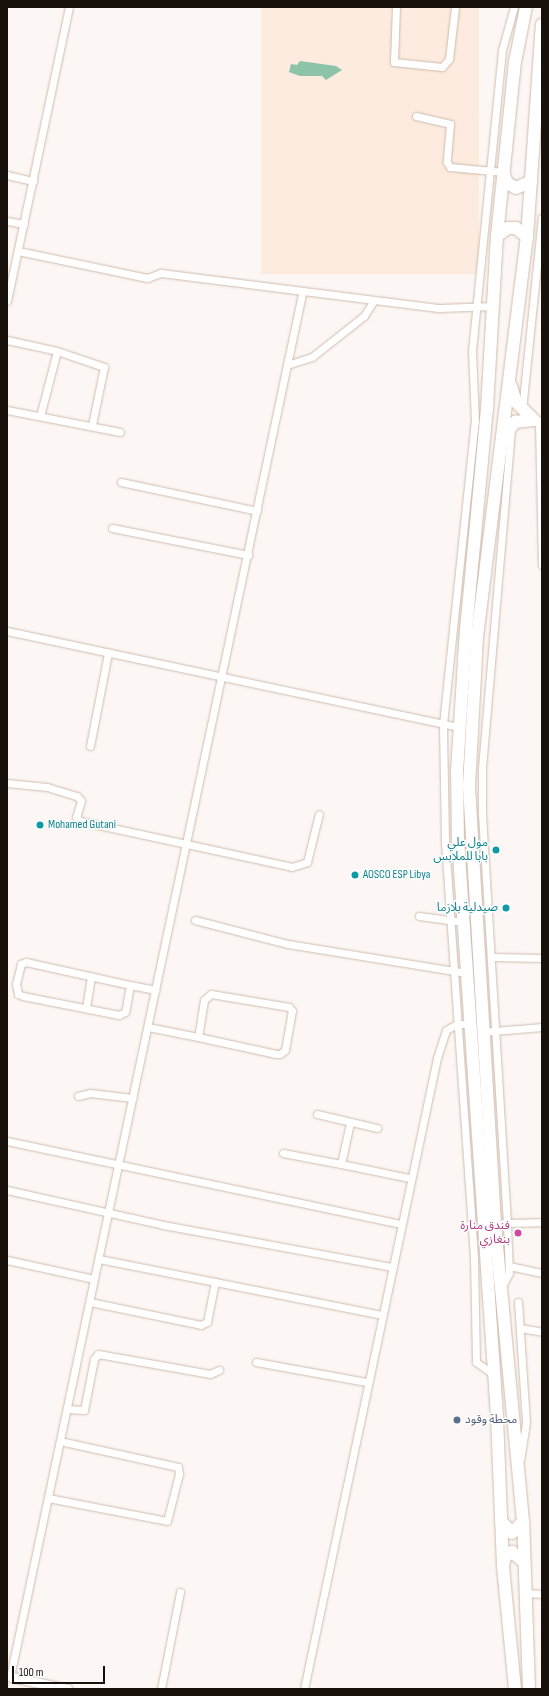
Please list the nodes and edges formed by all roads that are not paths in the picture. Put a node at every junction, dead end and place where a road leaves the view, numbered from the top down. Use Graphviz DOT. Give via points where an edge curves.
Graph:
graph roads {
  1 [pos="70,7"];
  2 [pos="396,7"];
  3 [pos="454,7"];
  4 [pos="514,7"];
  5 [pos="526,7"];
  6 [pos="542,25"];
  7 [pos="540,83"];
  8 [pos="416,116"];
  9 [pos="490,171"];
  10 [pos="504,172"];
  11 [pos="7,175"];
  12 [pos="33,181"];
  13 [pos="532,181"];
  14 [pos="542,218"];
  15 [pos="7,221"];
  16 [pos="24,224"];
  17 [pos="497,236"];
  18 [pos="527,237"];
  19 [pos="18,251"];
  20 [pos="11,268"];
  21 [pos="302,294"];
  22 [pos="374,300"];
  23 [pos="7,301"];
  24 [pos="478,306"];
  25 [pos="494,306"];
  26 [pos="7,340"];
  27 [pos="57,351"];
  28 [pos="288,365"];
  29 [pos="510,381"];
  30 [pos="7,410"];
  31 [pos="522,410"];
  32 [pos="40,416"];
  33 [pos="539,422"];
  34 [pos="92,425"];
  35 [pos="511,425"];
  36 [pos="120,432"];
  37 [pos="499,447"];
  38 [pos="121,482"];
  39 [pos="257,511"];
  40 [pos="112,528"];
  41 [pos="248,554"];
  42 [pos="542,565"];
  43 [pos="7,631"];
  44 [pos="108,653"];
  45 [pos="223,677"];
  46 [pos="443,724"];
  47 [pos="458,727"];
  48 [pos="90,746"];
  49 [pos="7,783"];
  50 [pos="319,814"];
  51 [pos="458,840"];
  52 [pos="445,841"];
  53 [pos="187,847"];
  54 [pos="448,876"];
  55 [pos="460,876"];
  56 [pos="419,916"];
  57 [pos="195,920"];
  58 [pos="451,922"];
  59 [pos="470,924"];
  60 [pos="489,925"];
  61 [pos="491,957"];
  62 [pos="542,958"];
  63 [pos="467,973"];
  64 [pos="454,974"];
  65 [pos="92,976"];
  66 [pos="130,985"];
  67 [pos="156,990"];
  68 [pos="86,1008"];
  69 [pos="457,1024"];
  70 [pos="469,1024"];
  71 [pos="148,1027"];
  72 [pos="542,1028"];
  73 [pos="496,1031"];
  74 [pos="482,1032"];
  75 [pos="198,1037"];
  76 [pos="78,1096"];
  77 [pos="133,1098"];
  78 [pos="317,1114"];
  79 [pos="350,1122"];
  80 [pos="377,1128"];
  81 [pos="7,1141"];
  82 [pos="283,1153"];
  83 [pos="119,1163"];
  84 [pos="341,1164"];
  85 [pos="410,1178"];
  86 [pos="7,1190"];
  87 [pos="110,1211"];
  88 [pos="542,1222"];
  89 [pos="508,1223"];
  90 [pos="401,1224"];
  91 [pos="495,1224"];
  92 [pos="99,1258"];
  93 [pos="7,1260"];
  94 [pos="509,1266"];
  95 [pos="392,1267"];
  96 [pos="542,1273"];
  97 [pos="94,1279"];
  98 [pos="215,1282"];
  99 [pos="501,1288"];
  100 [pos="90,1302"];
  101 [pos="518,1302"];
  102 [pos="381,1315"];
  103 [pos="520,1328"];
  104 [pos="542,1332"];
  105 [pos="256,1362"];
  106 [pos="219,1370"];
  107 [pos="493,1374"];
  108 [pos="366,1382"];
  109 [pos="67,1409"];
  110 [pos="60,1441"];
  111 [pos="517,1465"];
  112 [pos="48,1498"];
  113 [pos="501,1521"];
  114 [pos="523,1521"];
  115 [pos="524,1562"];
  116 [pos="503,1566"];
  117 [pos="180,1592"];
  118 [pos="524,1593"];
  119 [pos="542,1594"];
  120 [pos="8,1676"];
  121 [pos="68,1689"];
  122 [pos="161,1689"];
  123 [pos="304,1689"];
  124 [pos="515,1689"];
  125 [pos="528,1689"];
  1 -- 12 [label="street"];
  2 -- 3 [label="street" via="394,62 442,67 449,59"];
  4 -- 9 [label="street" via="502,50"];
  5 -- 10 [label="highway" via="515,62"];
  6 -- 7 [label="highway"];
  7 -- 13 [label="highway"];
  8 -- 9 [label="street" via="450,124 447,162 450,167"];
  9 -- 10 [label="street"];
  9 -- 24 [label="street"];
  10 -- 13 [label="highway" via="511,186 520,188"];
  10 -- 17 [label="highway"];
  11 -- 12 [label="street"];
  12 -- 16 [label="street"];
  13 -- 18 [label="highway"];
  14 -- 31 [label="street"];
  15 -- 16 [label="street"];
  16 -- 19 [label="street"];
  17 -- 18 [label="highway" via="508,228 516,228"];
  17 -- 25 [label="highway"];
  18 -- 29 [label="highway"];
  19 -- 20 [label="street"];
  19 -- 21 [label="street" via="148,278 161,273"];
  20 -- 23 [label="street"];
  21 -- 22 [label="street"];
  21 -- 28 [label="street"];
  22 -- 24 [label="street" via="440,308"];
  22 -- 28 [label="street" via="364,316 312,357"];
  24 -- 25 [label="street"];
  24 -- 46 [label="street" via="472,351 475,422"];
  25 -- 47 [label="highway"];
  26 -- 27 [label="street"];
  27 -- 32 [label="street"];
  27 -- 34 [label="street" via="104,367"];
  28 -- 39 [label="street"];
  29 -- 31 [label="highway" via="514,398"];
  29 -- 37 [label="highway"];
  30 -- 32 [label="street"];
  31 -- 33 [label="highway"];
  32 -- 34 [label="street"];
  33 -- 35 [label="highway"];
  33 -- 42 [label="street"];
  34 -- 36 [label="street"];
  35 -- 37 [label="highway"];
  35 -- 60 [label="street" via="482,768"];
  37 -- 59 [label="highway" via="470,732"];
  38 -- 39 [label="street"];
  39 -- 41 [label="street"];
  40 -- 41 [label="street"];
  41 -- 45 [label="street"];
  43 -- 44 [label="street"];
  44 -- 45 [label="street"];
  44 -- 48 [label="street"];
  45 -- 46 [label="street"];
  45 -- 53 [label="street"];
  46 -- 47 [label="street"];
  46 -- 52 [label="street"];
  47 -- 51 [label="highway"];
  49 -- 53 [label="street" via="47,787 77,796 81,801 76,817 80,821"];
  50 -- 53 [label="street" via="314,822 307,862 299,867"];
  51 -- 52 [label="street"];
  51 -- 55 [label="highway"];
  52 -- 54 [label="street"];
  53 -- 67 [label="street"];
  54 -- 55 [label="street"];
  54 -- 58 [label="street"];
  55 -- 59 [label="highway"];
  56 -- 58 [label="street"];
  57 -- 64 [label="street" via="288,944"];
  58 -- 59 [label="street"];
  58 -- 64 [label="street"];
  59 -- 60 [label="street"];
  59 -- 63 [label="highway"];
  59 -- 74 [label="highway"];
  60 -- 61 [label="street"];
  61 -- 62 [label="street"];
  61 -- 73 [label="street"];
  63 -- 64 [label="street"];
  63 -- 70 [label="highway"];
  64 -- 69 [label="street"];
  65 -- 66 [label="street"];
  65 -- 68 [label="street"];
  65 -- 68 [label="street" via="24,962 16,984 18,994 23,996"];
  66 -- 67 [label="street"];
  66 -- 68 [label="street" via="123,1014"];
  67 -- 71 [label="street"];
  69 -- 70 [label="street"];
  69 -- 85 [label="street" via="443,1034"];
  69 -- 107 [label="street" via="474,1257 476,1362"];
  70 -- 107 [label="highway"];
  71 -- 75 [label="street"];
  71 -- 77 [label="street"];
  72 -- 73 [label="street"];
  73 -- 74 [label="street"];
  73 -- 89 [label="street"];
  74 -- 91 [label="highway"];
  75 -- 75 [label="street" via="282,1053 292,1011 289,1007 211,994 204,1000"];
  76 -- 77 [label="street" via="90,1093"];
  77 -- 83 [label="street"];
  78 -- 79 [label="street"];
  79 -- 80 [label="street"];
  79 -- 84 [label="street"];
  81 -- 83 [label="street"];
  82 -- 84 [label="street"];
  83 -- 87 [label="street"];
  83 -- 90 [label="street"];
  84 -- 85 [label="street"];
  85 -- 90 [label="street"];
  86 -- 87 [label="street"];
  87 -- 92 [label="street"];
  87 -- 95 [label="street" via="163,1225"];
  88 -- 89 [label="street"];
  89 -- 91 [label="street"];
  89 -- 94 [label="street"];
  90 -- 95 [label="street"];
  91 -- 99 [label="highway"];
  92 -- 97 [label="street"];
  92 -- 98 [label="street"];
  93 -- 97 [label="street"];
  94 -- 96 [label="street"];
  94 -- 99 [label="street" via="507,1280"];
  95 -- 102 [label="street"];
  97 -- 100 [label="street"];
  98 -- 100 [label="street" via="207,1322 201,1325"];
  98 -- 102 [label="street"];
  99 -- 111 [label="highway"];
  100 -- 109 [label="street"];
  101 -- 103 [label="street"];
  102 -- 108 [label="street"];
  103 -- 104 [label="street"];
  103 -- 111 [label="street" via="526,1423"];
  105 -- 108 [label="street"];
  106 -- 109 [label="street" via="210,1374 98,1354 94,1359 84,1410"];
  107 -- 113 [label="highway"];
  108 -- 123 [label="street"];
  109 -- 110 [label="street"];
  110 -- 112 [label="street"];
  110 -- 112 [label="street" via="178,1467 179,1474 167,1521"];
  111 -- 114 [label="highway"];
  112 -- 120 [label="street"];
  113 -- 114 [label="highway" via="512,1533"];
  113 -- 116 [label="highway"];
  114 -- 115 [label="highway"];
  115 -- 116 [label="highway" via="512,1552 505,1557"];
  115 -- 118 [label="highway"];
  116 -- 124 [label="highway"];
  117 -- 122 [label="street"];
  118 -- 119 [label="street"];
  118 -- 125 [label="highway"];
  120 -- 121 [label="street"];
}
